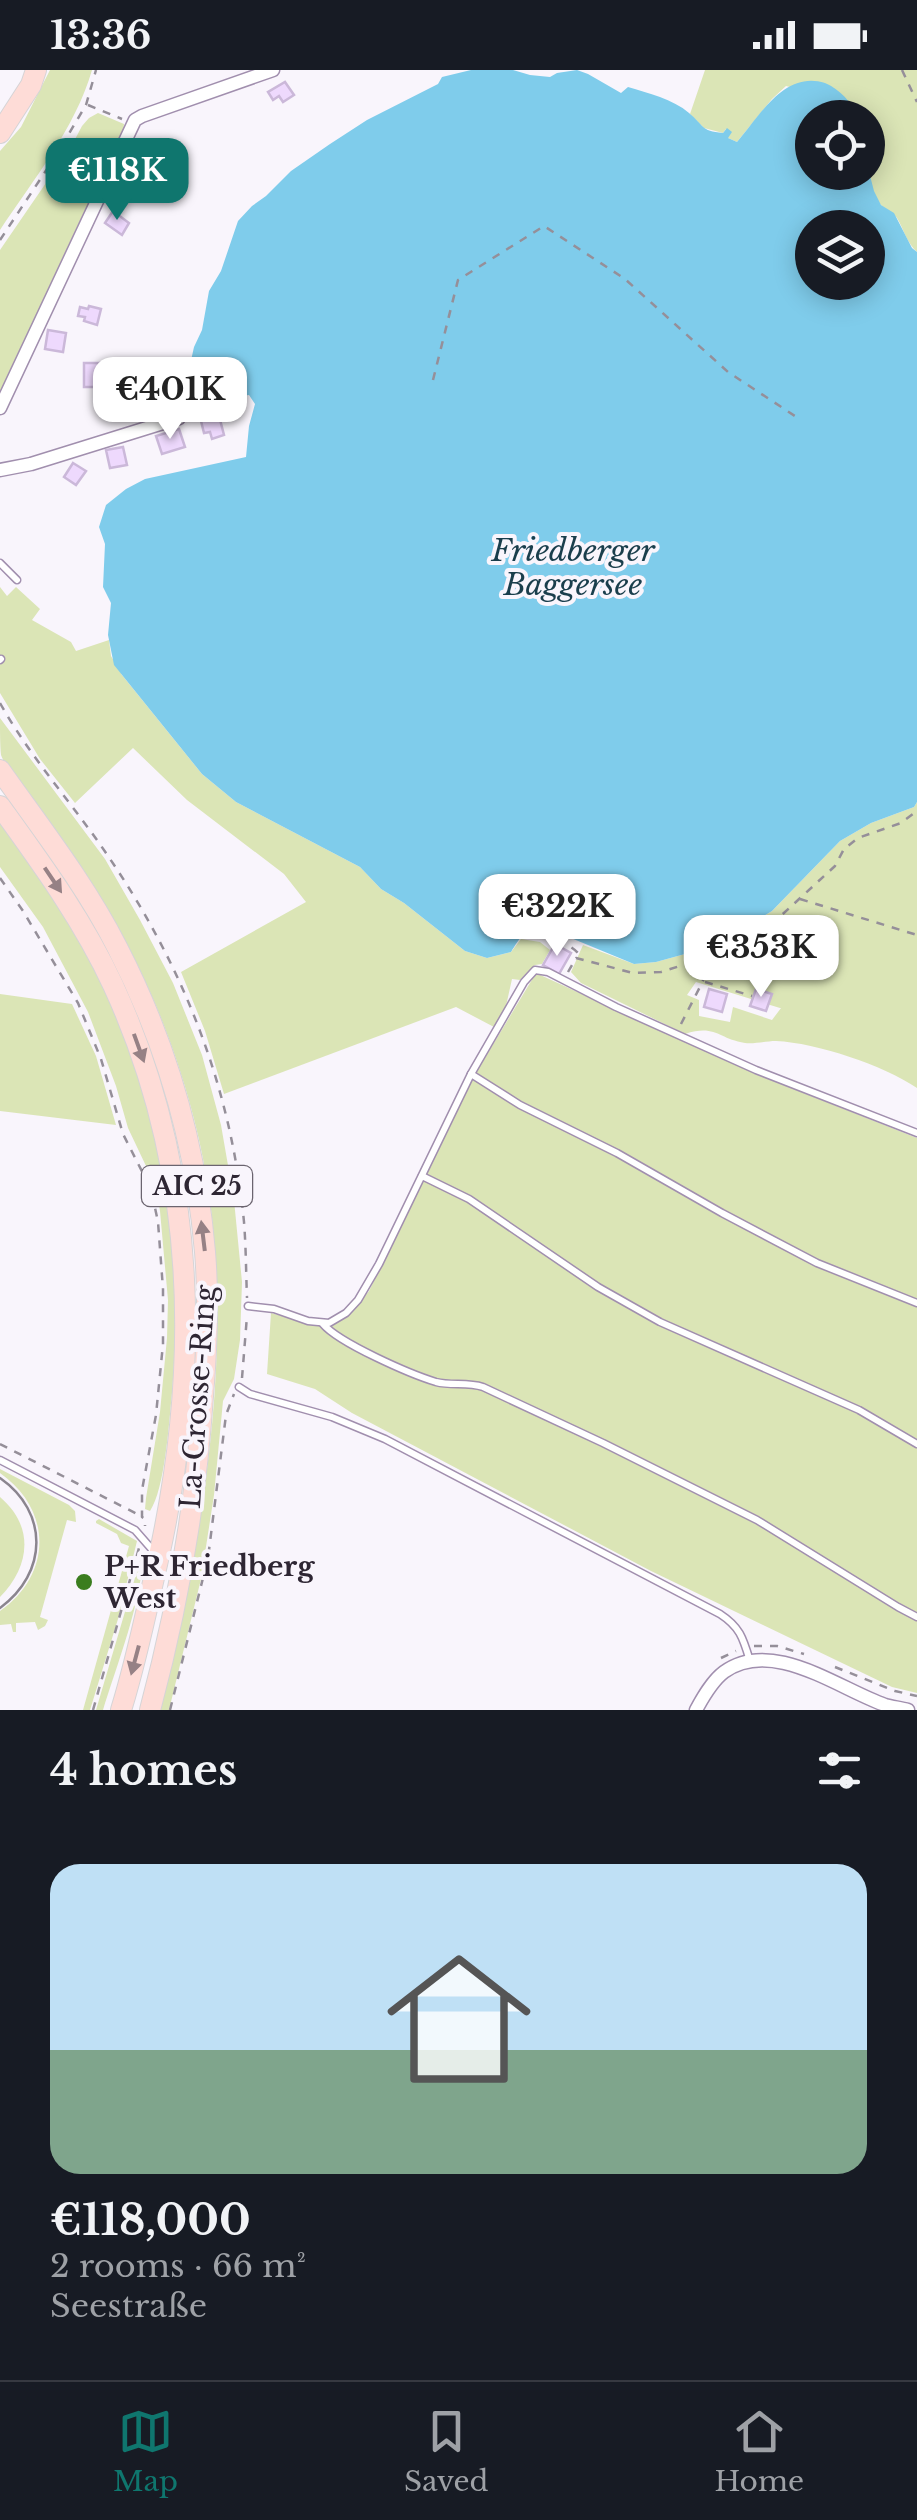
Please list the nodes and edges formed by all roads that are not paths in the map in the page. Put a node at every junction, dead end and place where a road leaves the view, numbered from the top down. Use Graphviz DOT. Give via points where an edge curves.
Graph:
graph roads {
  1 [pos="36,70"];
  2 [pos="273,70"];
  3 [pos="3,126"];
  4 [pos="0,408"];
  5 [pos="179,418"];
  6 [pos="0,470"];
  7 [pos="0,563"];
  8 [pos="16,580"];
  9 [pos="0,770"];
  10 [pos="0,806"];
  11 [pos="471,1074"];
  12 [pos="917,1133"];
  13 [pos="422,1176"];
  14 [pos="917,1304"];
  15 [pos="248,1306"];
  16 [pos="322,1323"];
  17 [pos="239,1387"];
  18 [pos="917,1444"];
  19 [pos="0,1460"];
  20 [pos="155,1528"];
  21 [pos="134,1530"];
  22 [pos="159,1556"];
  23 [pos="917,1616"];
  24 [pos="750,1662"];
  25 [pos="121,1710"];
  26 [pos="150,1710"];
  27 [pos="696,1710"];
  28 [pos="908,1710"];
  1 -- 3 [label="main road"];
  2 -- 4 [label="street" via="133,124"];
  5 -- 6 [label="street"];
  7 -- 8 [label="lane"];
  26 -- 9 [label="main road, La-Crosse-Ring / AIC 25, one-way" via="182,1576 201,1434 207,1303 198,1191 181,1109 139,992 82,885"];
  10 -- 20 [label="main road, La-Crosse-Ring / AIC 25, one-way" via="100,959 142,1057 168,1147 183,1260 185,1360 180,1437"];
  11 -- 12 [label="lane" via="536,970"];
  11 -- 13 [label="lane"];
  11 -- 14 [label="lane" via="817,1263"];
  13 -- 16 [label="lane" via="368,1286 346,1313"];
  13 -- 18 [label="lane" via="469,1198 634,1308 859,1410"];
  15 -- 16 [label="lane"];
  16 -- 23 [label="lane" via="350,1344 420,1376 474,1384 645,1464 758,1520"];
  17 -- 24 [label="lane" via="385,1439 720,1614 741,1633"];
  19 -- 21 [label="lane"];
  20 -- 21 [label="lane"];
  20 -- 22 [label="main road, La-Crosse-Ring / AIC 25"];
  21 -- 22 [label="lane"];
  22 -- 25 [label="main road, La-Crosse-Ring / AIC 25, one-way"];
  24 -- 27 [label="street" via="725,1672"];
  24 -- 28 [label="street" via="791,1664"];
}
